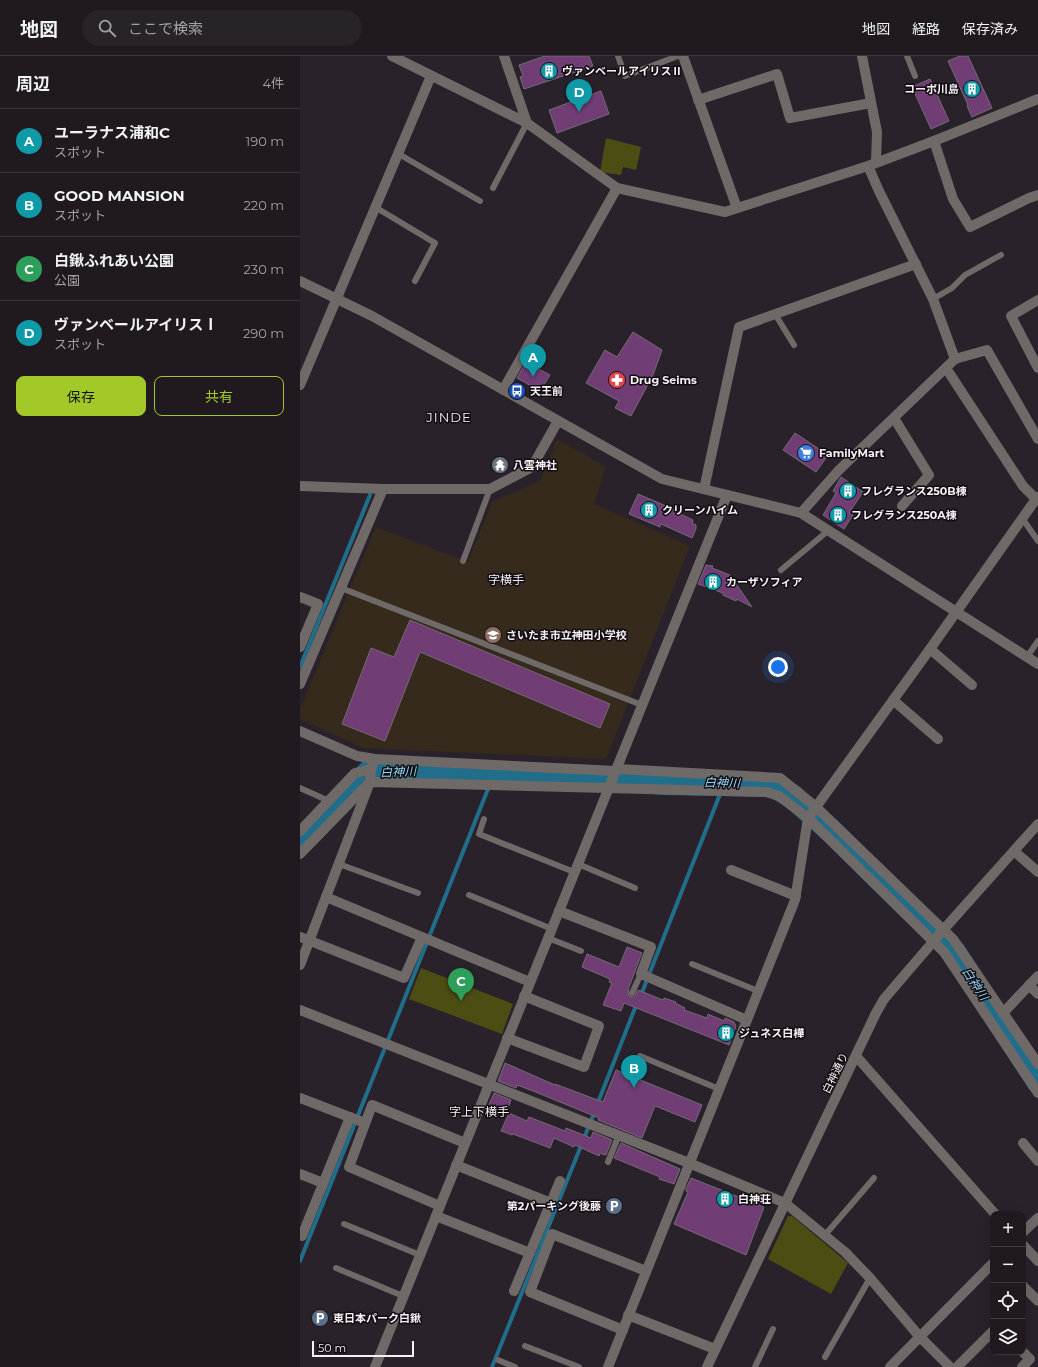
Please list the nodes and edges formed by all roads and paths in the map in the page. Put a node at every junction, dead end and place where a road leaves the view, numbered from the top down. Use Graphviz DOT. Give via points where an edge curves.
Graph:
graph roads {
  1 [pos="392,56"];
  2 [pos="504,56"];
  3 [pos="618,56"];
  4 [pos="678,56"];
  5 [pos="683,56"];
  6 [pos="862,56"];
  7 [pos="907,56"];
  8 [pos="430,76"];
  9 [pos="915,76"];
  10 [pos="1038,99"];
  11 [pos="698,100"];
  12 [pos="871,103"];
  13 [pos="527,123"];
  14 [pos="934,141"];
  15 [pos="397,153"];
  16 [pos="872,164"];
  17 [pos="493,188"];
  18 [pos="617,188"];
  19 [pos="1038,195"];
  20 [pos="480,201"];
  21 [pos="375,207"];
  22 [pos="737,208"];
  23 [pos="1001,255"];
  24 [pos="916,264"];
  25 [pos="300,281"];
  26 [pos="415,281"];
  27 [pos="337,299"];
  28 [pos="933,299"];
  29 [pos="1038,300"];
  30 [pos="775,314"];
  31 [pos="794,345"];
  32 [pos="955,359"];
  33 [pos="946,368"];
  34 [pos="1038,368"];
  35 [pos="300,385"];
  36 [pos="503,390"];
  37 [pos="894,418"];
  38 [pos="558,421"];
  39 [pos="1038,439"];
  40 [pos="300,486"];
  41 [pos="384,489"];
  42 [pos="490,489"];
  43 [pos="704,489"];
  44 [pos="727,495"];
  45 [pos="1037,498"];
  46 [pos="902,506"];
  47 [pos="801,513"];
  48 [pos="1022,518"];
  49 [pos="829,530"];
  50 [pos="1038,541"];
  51 [pos="463,561"];
  52 [pos="781,570"];
  53 [pos="341,588"];
  54 [pos="300,597"];
  55 [pos="956,612"];
  56 [pos="1038,642"];
  57 [pos="300,647"];
  58 [pos="930,649"];
  59 [pos="1027,657"];
  60 [pos="1038,664"];
  61 [pos="300,684"];
  62 [pos="972,685"];
  63 [pos="893,700"];
  64 [pos="642,705"];
  65 [pos="300,731"];
  66 [pos="938,739"];
  67 [pos="373,764"];
  68 [pos="616,770"];
  69 [pos="370,782"];
  70 [pos="300,788"];
  71 [pos="608,789"];
  72 [pos="329,801"];
  73 [pos="812,813"];
  74 [pos="484,819"];
  75 [pos="1038,824"];
  76 [pos="300,831"];
  77 [pos="1014,850"];
  78 [pos="300,854"];
  79 [pos="339,864"];
  80 [pos="576,868"];
  81 [pos="730,870"];
  82 [pos="1038,872"];
  83 [pos="635,888"];
  84 [pos="418,893"];
  85 [pos="468,895"];
  86 [pos="796,896"];
  87 [pos="326,897"];
  88 [pos="559,911"];
  89 [pos="550,933"];
  90 [pos="938,936"];
  91 [pos="422,937"];
  92 [pos="305,939"];
  93 [pos="581,951"];
  94 [pos="692,964"];
  95 [pos="300,965"];
  96 [pos="641,974"];
  97 [pos="1038,976"];
  98 [pos="530,982"];
  99 [pos="1029,985"];
  100 [pos="758,991"];
  101 [pos="632,994"];
  102 [pos="1038,994"];
  103 [pos="524,996"];
  104 [pos="300,1010"];
  105 [pos="1003,1013"];
  106 [pos="746,1020"];
  107 [pos="508,1038"];
  108 [pos="640,1056"];
  109 [pos="856,1056"];
  110 [pos="1038,1064"];
  111 [pos="489,1084"];
  112 [pos="719,1088"];
  113 [pos="1038,1093"];
  114 [pos="300,1098"];
  115 [pos="350,1117"];
  116 [pos="365,1123"];
  117 [pos="620,1135"];
  118 [pos="465,1143"];
  119 [pos="1023,1143"];
  120 [pos="1038,1161"];
  121 [pos="608,1162"];
  122 [pos="689,1163"];
  123 [pos="456,1165"];
  124 [pos="300,1174"];
  125 [pos="874,1178"];
  126 [pos="560,1181"];
  127 [pos="323,1183"];
  128 [pos="551,1203"];
  129 [pos="785,1203"];
  130 [pos="440,1206"];
  131 [pos="992,1211"];
  132 [pos="436,1216"];
  133 [pos="1038,1218"];
  134 [pos="344,1224"];
  135 [pos="1026,1229"];
  136 [pos="300,1235"];
  137 [pos="825,1235"];
  138 [pos="1025,1247"];
  139 [pos="530,1253"];
  140 [pos="420,1255"];
  141 [pos="1038,1261"];
  142 [pos="990,1266"];
  143 [pos="336,1268"];
  144 [pos="524,1268"];
  145 [pos="646,1271"];
  146 [pos="537,1273"];
  147 [pos="870,1278"];
  148 [pos="1026,1289"];
  149 [pos="514,1291"];
  150 [pos="403,1296"];
  151 [pos="1038,1301"];
  152 [pos="628,1315"];
  153 [pos="774,1329"];
  154 [pos="623,1330"];
  155 [pos="990,1334"];
  156 [pos="919,1336"];
  157 [pos="525,1346"];
  158 [pos="715,1349"];
  159 [pos="1026,1355"];
  160 [pos="825,1357"];
  161 [pos="498,1360"];
  162 [pos="375,1367"];
  163 [pos="515,1367"];
  164 [pos="578,1367"];
  165 [pos="608,1367"];
  166 [pos="707,1367"];
  167 [pos="755,1367"];
  168 [pos="890,1367"];
  169 [pos="950,1367"];
  170 [pos="957,1367"];
  171 [pos="1022,1367"];
  1 -- 8 [label="street"];
  2 -- 13 [label="street"];
  3 -- 4 [label="lane" via="625,76"];
  5 -- 11 [label="street"];
  6 -- 12 [label="street"];
  7 -- 9 [label="lane"];
  8 -- 13 [label="street"];
  8 -- 15 [label="street"];
  10 -- 14 [label="street"];
  11 -- 12 [label="street" via="777,74 790,118"];
  11 -- 22 [label="street"];
  12 -- 16 [label="street" via="877,132"];
  13 -- 17 [label="lane"];
  13 -- 18 [label="street"];
  14 -- 16 [label="street"];
  14 -- 19 [label="street" via="953,199 970,227"];
  15 -- 20 [label="lane"];
  15 -- 21 [label="street"];
  16 -- 22 [label="street"];
  16 -- 24 [label="street" via="879,191"];
  18 -- 22 [label="street" via="725,212"];
  18 -- 36 [label="street"];
  21 -- 26 [label="lane" via="435,243"];
  21 -- 27 [label="street"];
  23 -- 28 [label="lane" via="965,275 952,288"];
  24 -- 28 [label="street"];
  24 -- 30 [label="street"];
  25 -- 27 [label="street"];
  27 -- 35 [label="street"];
  27 -- 36 [label="street"];
  28 -- 32 [label="street"];
  29 -- 34 [label="street" via="1011,316"];
  30 -- 31 [label="lane"];
  30 -- 43 [label="street" via="739,327"];
  32 -- 33 [label="street"];
  32 -- 39 [label="street" via="986,350"];
  33 -- 37 [label="street"];
  33 -- 45 [label="street" via="1022,486"];
  36 -- 38 [label="street"];
  37 -- 46 [label="street" via="929,475"];
  37 -- 47 [label="street" via="839,470"];
  38 -- 42 [label="street" via="532,467"];
  38 -- 43 [label="street" via="662,479"];
  40 -- 41 [label="street"];
  41 -- 42 [label="street"];
  41 -- 53 [label="street"];
  42 -- 51 [label="lane"];
  43 -- 44 [label="street"];
  44 -- 47 [label="street"];
  44 -- 64 [label="street"];
  45 -- 48 [label="street"];
  47 -- 49 [label="street"];
  48 -- 50 [label="lane"];
  48 -- 55 [label="street"];
  49 -- 52 [label="lane"];
  49 -- 55 [label="street"];
  53 -- 61 [label="street"];
  53 -- 64 [label="lane"];
  54 -- 57 [label="street" via="318,604"];
  55 -- 58 [label="street"];
  55 -- 59 [label="street"];
  56 -- 59 [label="lane"];
  58 -- 62 [label="street"];
  58 -- 63 [label="street"];
  59 -- 60 [label="street"];
  63 -- 66 [label="street"];
  63 -- 73 [label="street"];
  64 -- 68 [label="street"];
  65 -- 67 [label="street"];
  67 -- 68 [label="street"];
  67 -- 69 [label="street"];
  67 -- 72 [label="street" via="356,773"];
  68 -- 71 [label="street"];
  68 -- 73 [label="street" via="780,778"];
  69 -- 71 [label="street"];
  69 -- 78 [label="street"];
  69 -- 79 [label="street"];
  70 -- 72 [label="lane"];
  71 -- 73 [label="street" via="766,792"];
  71 -- 80 [label="street"];
  72 -- 76 [label="street"];
  73 -- 86 [label="street"];
  73 -- 90 [label="street"];
  73 -- 90 [label="street"];
  74 -- 80 [label="lane" via="479,834"];
  75 -- 77 [label="street, 白神通り"];
  77 -- 82 [label="street"];
  77 -- 90 [label="street, 白神通り"];
  79 -- 84 [label="lane"];
  79 -- 87 [label="street"];
  80 -- 83 [label="lane"];
  80 -- 88 [label="street"];
  81 -- 86 [label="street"];
  85 -- 89 [label="lane"];
  86 -- 100 [label="street"];
  87 -- 91 [label="street"];
  87 -- 92 [label="street"];
  88 -- 89 [label="street"];
  88 -- 96 [label="street" via="651,947"];
  89 -- 93 [label="lane"];
  89 -- 98 [label="street"];
  90 -- 105 [label="street" via="953,940"];
  90 -- 109 [label="street, 白神通り" via="884,999"];
  90 -- 113 [label="street" via="944,952"];
  91 -- 92 [label="street" via="404,978"];
  91 -- 98 [label="street"];
  92 -- 95 [label="street"];
  94 -- 100 [label="lane"];
  96 -- 101 [label="lane"];
  96 -- 106 [label="street"];
  97 -- 99 [label="street"];
  98 -- 103 [label="street"];
  99 -- 102 [label="street"];
  99 -- 105 [label="street"];
  100 -- 106 [label="street"];
  103 -- 107 [label="street"];
  103 -- 107 [label="street" via="599,1026 584,1067"];
  104 -- 111 [label="street"];
  105 -- 110 [label="street"];
  106 -- 112 [label="street"];
  107 -- 111 [label="street"];
  108 -- 112 [label="lane"];
  109 -- 129 [label="street, 白神通り"];
  109 -- 131 [label="street"];
  111 -- 117 [label="street"];
  111 -- 118 [label="street"];
  112 -- 122 [label="street"];
  114 -- 115 [label="street"];
  115 -- 116 [label="street"];
  115 -- 127 [label="street"];
  116 -- 118 [label="street" via="372,1105"];
  116 -- 130 [label="street" via="349,1167"];
  117 -- 121 [label="lane"];
  117 -- 122 [label="street"];
  118 -- 123 [label="street"];
  119 -- 120 [label="street"];
  122 -- 129 [label="street"];
  122 -- 145 [label="street"];
  123 -- 128 [label="street"];
  123 -- 130 [label="street"];
  124 -- 127 [label="street"];
  125 -- 137 [label="lane"];
  126 -- 128 [label="street"];
  127 -- 136 [label="street" via="302,1236"];
  128 -- 139 [label="street"];
  129 -- 137 [label="street"];
  129 -- 158 [label="street, 白神通り"];
  130 -- 132 [label="street"];
  132 -- 139 [label="street"];
  132 -- 140 [label="street"];
  133 -- 135 [label="street"];
  134 -- 140 [label="lane"];
  137 -- 147 [label="street"];
  138 -- 141 [label="street"];
  139 -- 144 [label="street"];
  140 -- 150 [label="street"];
  142 -- 156 [label="street"];
  143 -- 150 [label="lane"];
  144 -- 146 [label="street"];
  144 -- 149 [label="street"];
  145 -- 146 [label="street" via="552,1234"];
  145 -- 152 [label="street"];
  146 -- 154 [label="street" via="530,1292"];
  147 -- 156 [label="street"];
  147 -- 160 [label="lane"];
  148 -- 151 [label="street"];
  150 -- 162 [label="street"];
  152 -- 154 [label="street"];
  152 -- 158 [label="street"];
  153 -- 167 [label="lane"];
  154 -- 165 [label="street"];
  155 -- 170 [label="street"];
  156 -- 168 [label="street"];
  156 -- 169 [label="street"];
  157 -- 164 [label="lane"];
  158 -- 166 [label="street, 白神通り"];
  159 -- 171 [label="street" via="1030,1359"];
  161 -- 163 [label="lane"];
}
